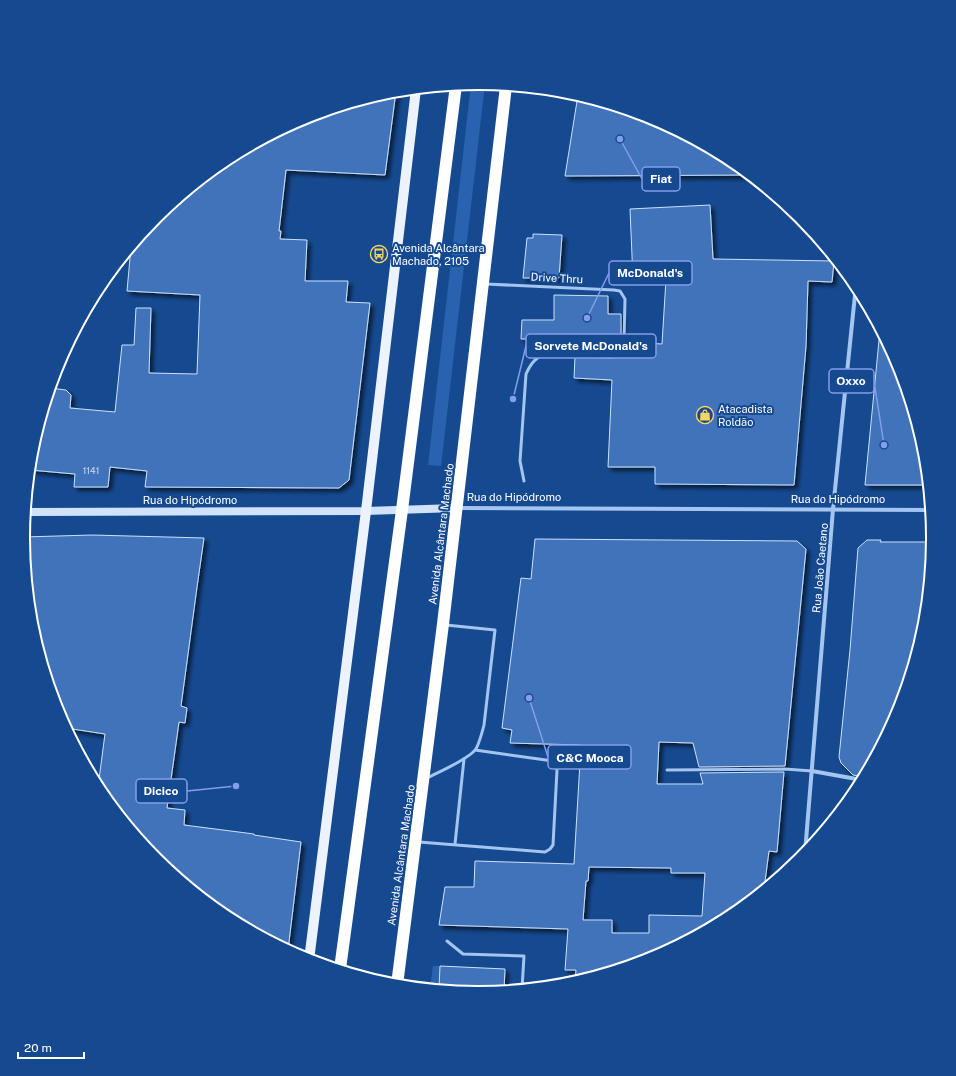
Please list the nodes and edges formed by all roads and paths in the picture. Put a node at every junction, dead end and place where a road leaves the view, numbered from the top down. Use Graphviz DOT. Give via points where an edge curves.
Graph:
graph roads {
  1 [pos="455,91"];
  2 [pos="505,91"];
  3 [pos="415,95"];
  4 [pos="483,284"];
  5 [pos="855,296"];
  6 [pos="524,481"];
  7 [pos="456,508"];
  8 [pos="402,510"];
  9 [pos="833,510"];
  10 [pos="925,510"];
  11 [pos="366,511"];
  12 [pos="31,512"];
  13 [pos="443,624"];
  14 [pos="475,750"];
  15 [pos="464,758"];
  16 [pos="667,770"];
  17 [pos="812,771"];
  18 [pos="855,779"];
  19 [pos="424,780"];
  20 [pos="415,841"];
  21 [pos="806,843"];
  22 [pos="454,844"];
  23 [pos="447,941"];
  24 [pos="310,953"];
  25 [pos="341,964"];
  26 [pos="398,978"];
  27 [pos="522,983"];
  1 -- 8 [label="highway"];
  2 -- 4 [label="highway, Avenida Alcântara Machado"];
  3 -- 11 [label="main road"];
  4 -- 6 [label="lane, Drive Thru" via="614,290 620,291 625,299 624,340 616,353 610,356 541,354 530,366 526,374 520,461"];
  4 -- 7 [label="highway, Avenida Alcântara Machado"];
  5 -- 9 [label="street, Rua João Caetano"];
  7 -- 8 [label="street, Rua do Hipódromo"];
  7 -- 9 [label="street, Rua do Hipódromo"];
  7 -- 13 [label="highway, Avenida Alcântara Machado"];
  8 -- 11 [label="street, Rua do Hipódromo"];
  8 -- 25 [label="highway"];
  9 -- 10 [label="street, Rua do Hipódromo"];
  9 -- 17 [label="street, Rua João Caetano"];
  11 -- 12 [label="street, Rua do Hipódromo"];
  11 -- 24 [label="main road"];
  13 -- 14 [label="lane" via="495,630 484,725"];
  13 -- 19 [label="highway, Avenida Alcântara Machado"];
  14 -- 15 [label="lane"];
  14 -- 22 [label="lane" via="553,761 557,770 553,845 545,852"];
  15 -- 19 [label="lane"];
  15 -- 22 [label="lane"];
  16 -- 17 [label="lane"];
  17 -- 18 [label="street"];
  17 -- 21 [label="street, Rua João Caetano"];
  19 -- 20 [label="highway, Avenida Alcântara Machado"];
  20 -- 22 [label="lane"];
  20 -- 26 [label="highway, Avenida Alcântara Machado"];
  23 -- 27 [label="lane" via="463,954 524,956"];
}
